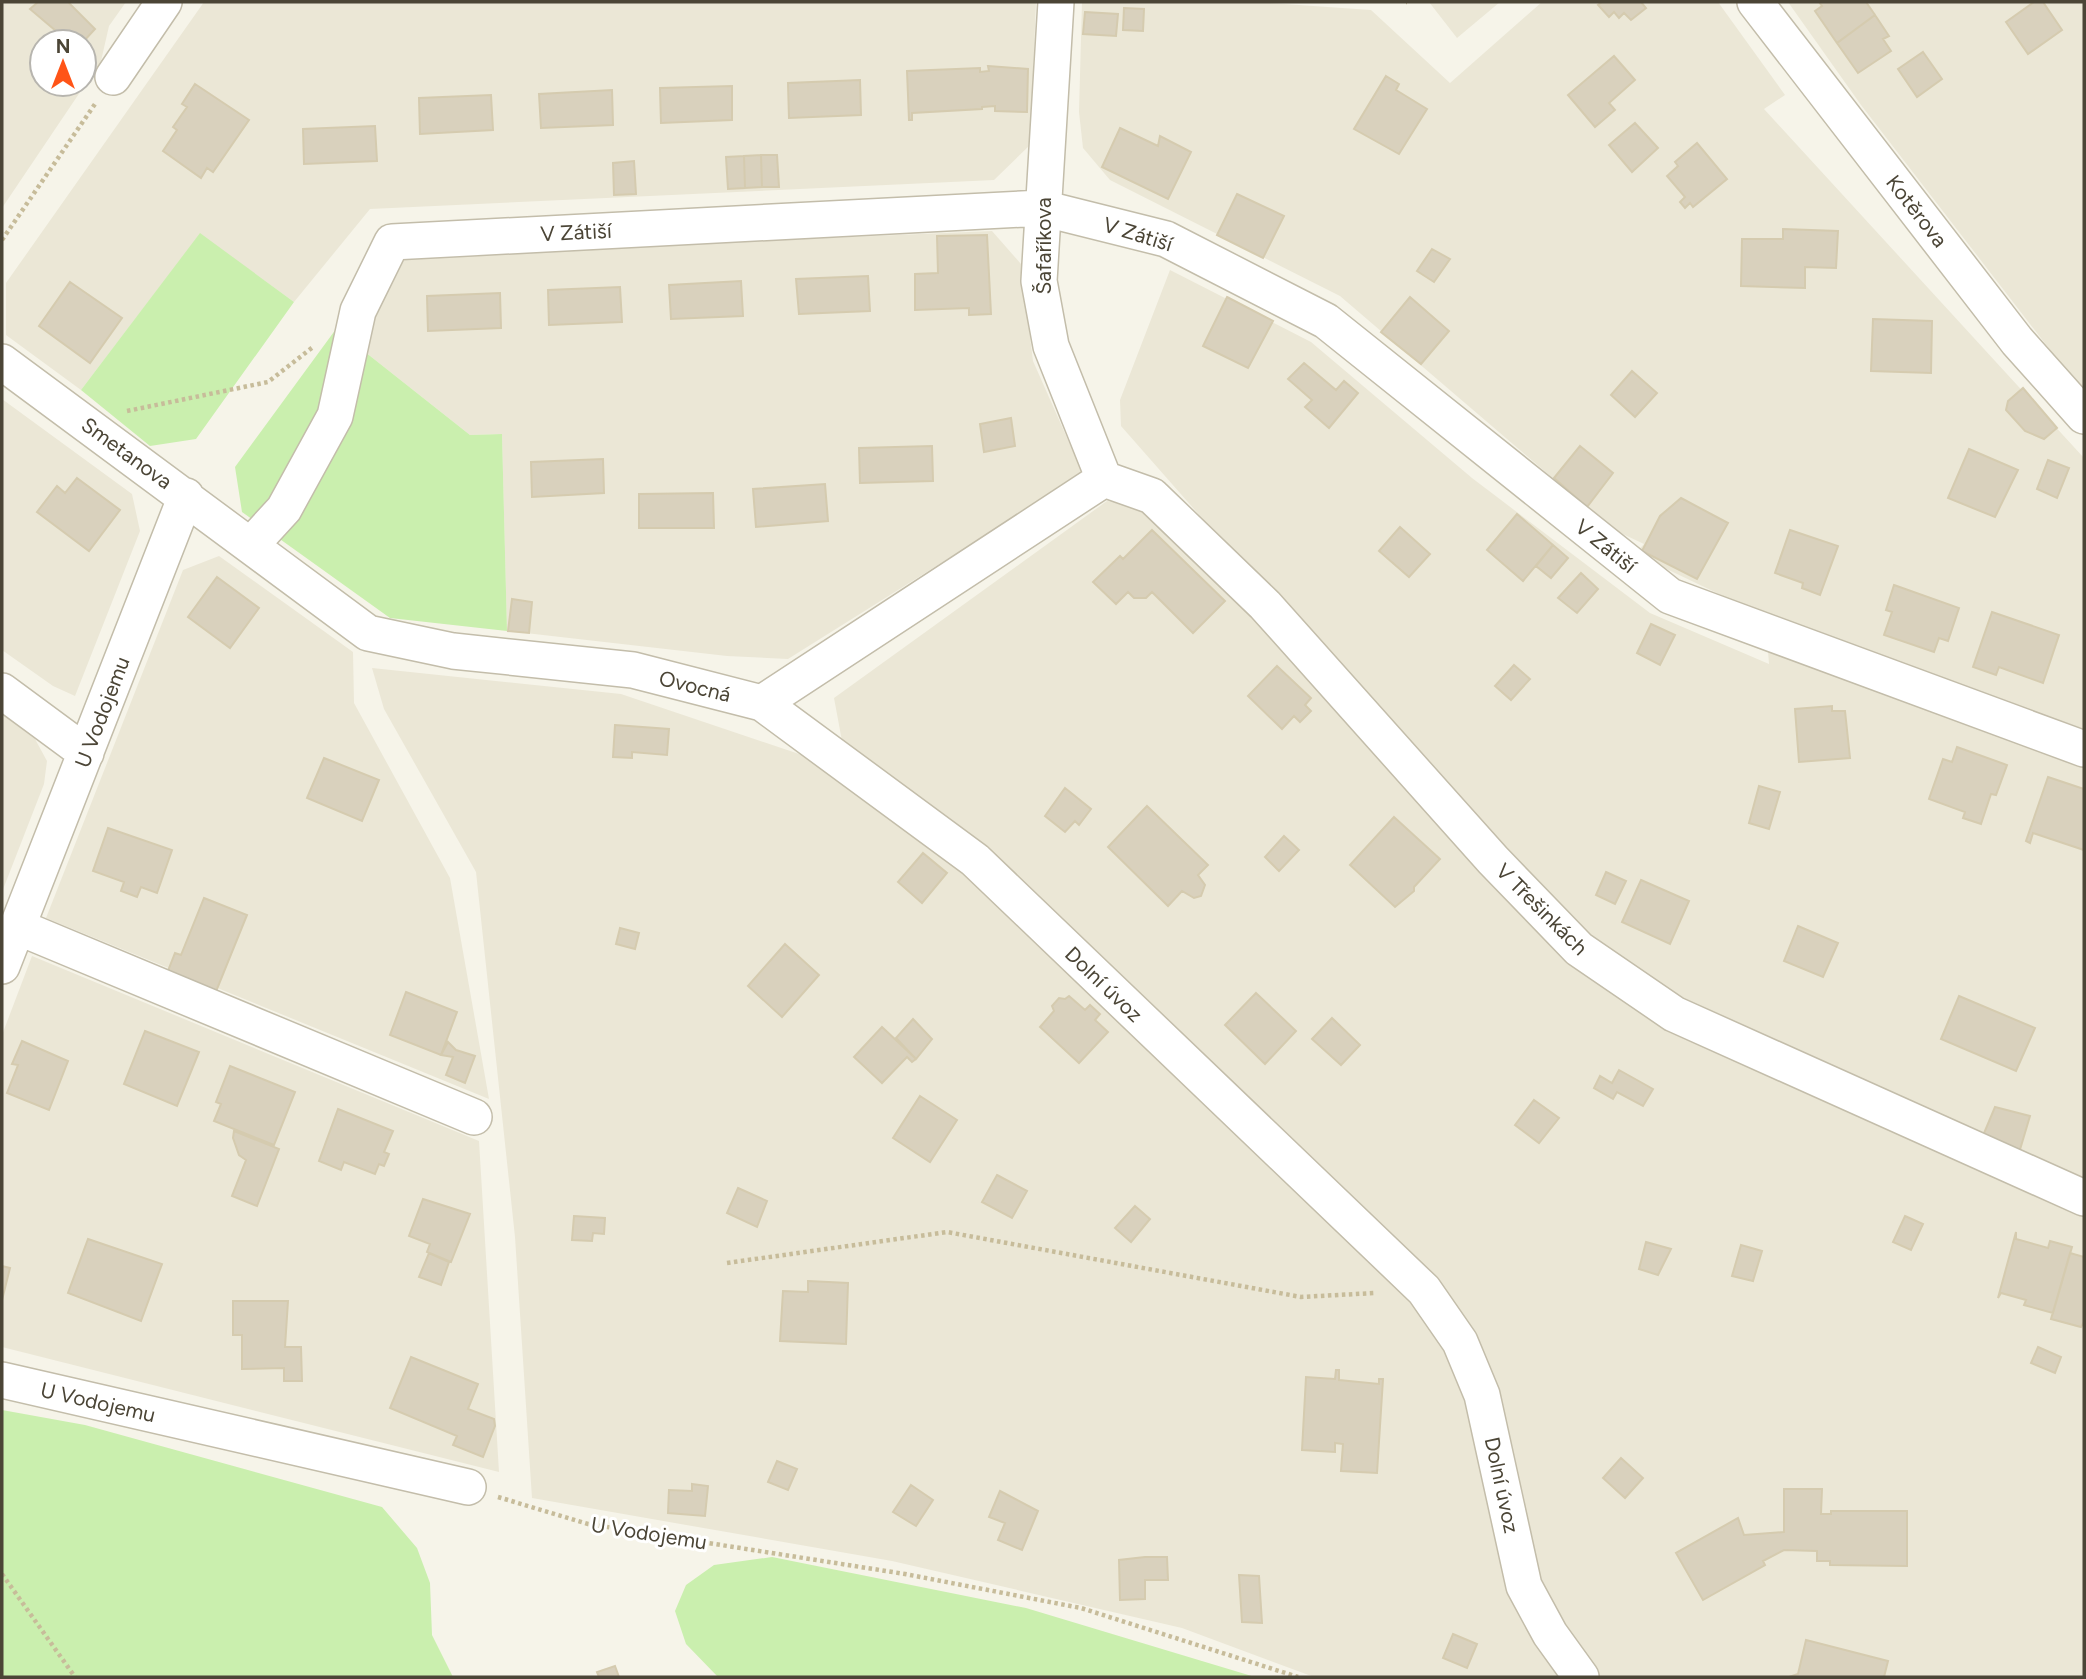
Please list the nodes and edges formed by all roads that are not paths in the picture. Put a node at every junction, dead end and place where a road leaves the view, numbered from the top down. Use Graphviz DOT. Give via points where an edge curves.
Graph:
graph roads {
  1 [pos="164,2"];
  2 [pos="1056,2"];
  3 [pos="1755,2"];
  4 [pos="113,77"];
  5 [pos="1042,208"];
  6 [pos="2,362"];
  7 [pos="2084,416"];
  8 [pos="1104,479"];
  9 [pos="186,496"];
  10 [pos="251,545"];
  11 [pos="2,691"];
  12 [pos="762,703"];
  13 [pos="2084,749"];
  14 [pos="86,753"];
  15 [pos="18,927"];
  16 [pos="2,966"];
  17 [pos="474,1117"];
  18 [pos="2084,1199"];
  19 [pos="2,1380"];
  20 [pos="468,1487"];
  21 [pos="1581,1677"];
  1 -- 4 [label="street"];
  2 -- 5 [label="street, Šafaříkova"];
  3 -- 7 [label="street, Kotěrova" via="2017,341"];
  5 -- 8 [label="street, Šafaříkova" via="1039,281 1051,346"];
  5 -- 10 [label="street, V Zátiší" via="392,242 358,311 335,416 284,509"];
  5 -- 13 [label="street, V Zátiší" via="1166,239 1326,321 1670,596"];
  6 -- 9 [label="street, Smetanova"];
  8 -- 12 [label="street"];
  8 -- 18 [label="street, V Třešinkách" via="1152,496 1265,605 1493,860 1579,948 1623,982 1674,1014"];
  9 -- 10 [label="street, Smetanova"];
  9 -- 14 [label="street, U Vodojemu"];
  10 -- 12 [label="street, Ovocná" via="368,633 453,651 633,670"];
  11 -- 14 [label="street"];
  12 -- 21 [label="street, Dolní úvoz" via="975,860 1424,1290 1460,1342 1482,1395 1524,1586"];
  14 -- 15 [label="street, U Vodojemu"];
  15 -- 16 [label="street, U Vodojemu"];
  15 -- 17 [label="street"];
  19 -- 20 [label="street, U Vodojemu"];
}
